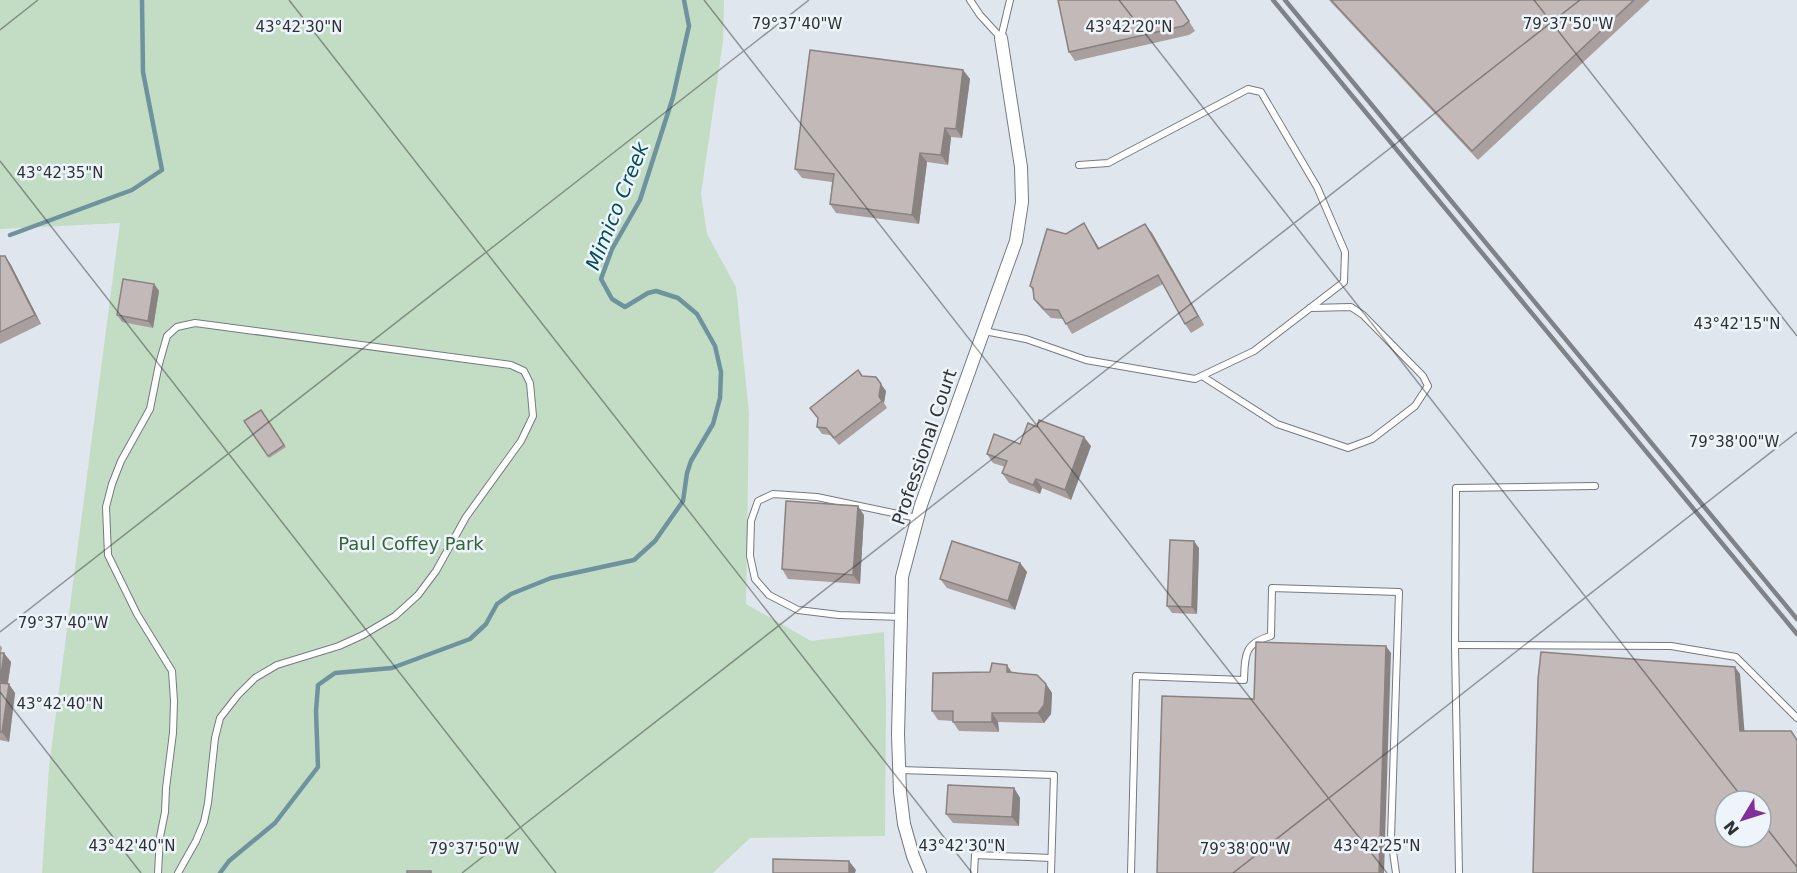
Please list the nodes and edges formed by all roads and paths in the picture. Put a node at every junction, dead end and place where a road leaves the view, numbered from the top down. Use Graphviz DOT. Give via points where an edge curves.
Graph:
graph roads {
  1 [pos="969,0"];
  2 [pos="1010,0"];
  3 [pos="1001,38"];
  4 [pos="1079,165"];
  5 [pos="1310,308"];
  6 [pos="984,331"];
  7 [pos="1202,376"];
  8 [pos="1595,486"];
  9 [pos="918,519"];
  10 [pos="901,617"];
  11 [pos="1455,645"];
  12 [pos="1797,718"];
  13 [pos="899,770"];
  14 [pos="1051,858"];
  15 [pos="158,873"];
  16 [pos="178,873"];
  17 [pos="920,873"];
  18 [pos="974,873"];
  19 [pos="1051,873"];
  20 [pos="1131,873"];
  21 [pos="1396,873"];
  22 [pos="1459,873"];
  1 -- 3 [label="lane"];
  2 -- 3 [label="lane"];
  3 -- 6 [label="street, Professional Court" via="1021,167 1022,202 1016,241"];
  4 -- 5 [label="lane" via="1108,163 1248,89 1261,92 1317,187 1345,252 1344,282"];
  5 -- 7 [label="lane" via="1254,351"];
  5 -- 7 [label="lane" via="1351,307 1423,376 1428,386 1415,406 1372,440 1348,448 1277,424"];
  6 -- 7 [label="lane" via="1026,339 1086,360 1195,379"];
  6 -- 9 [label="street, Professional Court"];
  8 -- 11 [label="lane" via="1456,488"];
  9 -- 10 [label="street, Professional Court" via="902,577"];
  9 -- 10 [label="lane" via="817,497 773,494 758,501 751,521 750,556 755,579 769,595 798,610"];
  10 -- 13 [label="street, Professional Court"];
  11 -- 12 [label="lane" via="1671,646 1736,657"];
  11 -- 22 [label="lane"];
  13 -- 14 [label="lane" via="1054,775"];
  13 -- 17 [label="street, Professional Court" via="904,824"];
  14 -- 18 [label="lane" via="975,855"];
  14 -- 19 [label="lane"];
  15 -- 16 [label="lane" via="173,733 172,671 137,614 108,555 106,507 121,461 150,409 167,336 177,327 195,323 511,365 524,371 530,383 533,416 418,595 395,616 363,635 278,664 255,678 220,718 204,822"];
  20 -- 21 [label="lane" via="1136,676 1244,680 1249,647 1271,636 1272,588 1399,592 1391,838"];
}
